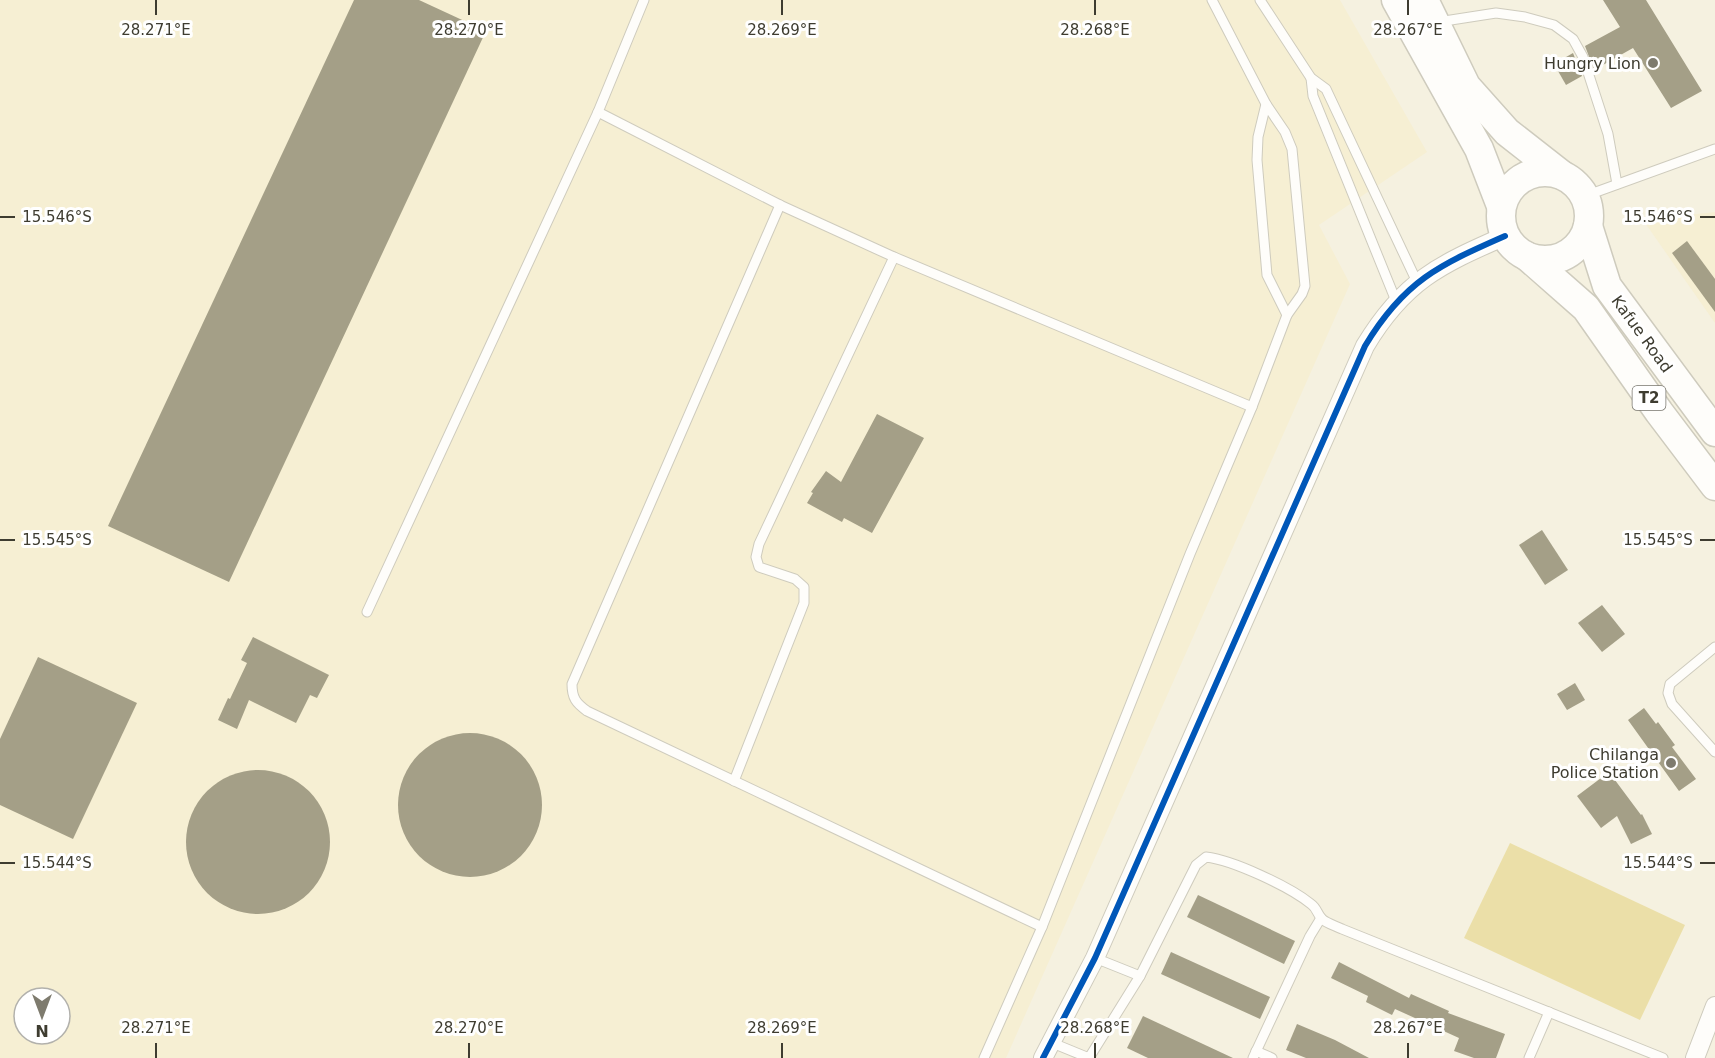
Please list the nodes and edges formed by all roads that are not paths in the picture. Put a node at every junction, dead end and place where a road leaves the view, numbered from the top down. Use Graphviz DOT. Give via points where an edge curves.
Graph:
graph roads {
  1 [pos="644,0"];
  2 [pos="1212,0"];
  3 [pos="1260,0"];
  4 [pos="1396,0"];
  5 [pos="1430,11"];
  6 [pos="1311,78"];
  7 [pos="1266,104"];
  8 [pos="598,112"];
  9 [pos="1715,149"];
  10 [pos="1563,175"];
  11 [pos="1617,184"];
  12 [pos="1585,196"];
  13 [pos="780,205"];
  14 [pos="1502,206"];
  15 [pos="1588,226"];
  16 [pos="1506,236"];
  17 [pos="894,257"];
  18 [pos="1528,257"];
  19 [pos="1417,282"];
  20 [pos="1396,301"];
  21 [pos="1287,315"];
  22 [pos="1252,407"];
  23 [pos="1715,432"];
  24 [pos="1715,486"];
  25 [pos="367,612"];
  26 [pos="1715,647"];
  27 [pos="1715,752"];
  28 [pos="734,781"];
  29 [pos="1321,918"];
  30 [pos="1042,927"];
  31 [pos="1095,958"];
  32 [pos="1140,976"];
  33 [pos="1715,1006"];
  34 [pos="1549,1012"];
  35 [pos="1047,1050"];
  36 [pos="1255,1054"];
  37 [pos="984,1058"];
  38 [pos="1272,1058"];
  39 [pos="1529,1058"];
  40 [pos="1663,1058"];
  41 [pos="1695,1058"];
  1 -- 8 [label="lane"];
  2 -- 7 [label="lane"];
  3 -- 6 [label="lane"];
  4 -- 14 [label="highway" via="1479,149"];
  5 -- 10 [label="highway" via="1466,86 1507,132"];
  5 -- 11 [label="lane" via="1525,17 1554,25 1573,39 1583,57 1608,134"];
  6 -- 19 [label="lane" via="1326,89"];
  6 -- 20 [label="lane" via="1313,96"];
  7 -- 21 [label="lane" via="1257,159 1267,275"];
  7 -- 21 [label="lane" via="1292,148 1305,279 1302,294"];
  8 -- 13 [label="lane"];
  8 -- 25 [label="lane"];
  9 -- 11 [label="lane"];
  10 -- 12 [label="highway" via="1576,183"];
  10 -- 14 [label="highway" via="1547,171 1518,180 1507,192"];
  11 -- 12 [label="lane"];
  12 -- 15 [label="highway"];
  13 -- 17 [label="lane"];
  13 -- 28 [label="lane" via="572,684 572,695 587,711"];
  14 -- 16 [label="highway" via="1501,222"];
  15 -- 18 [label="highway" via="1576,248 1565,255 1540,260"];
  15 -- 23 [label="highway, Kafue Road / T2" via="1607,286"];
  16 -- 18 [label="highway"];
  16 -- 19 [label="street" via="1452,259"];
  17 -- 22 [label="lane"];
  17 -- 28 [label="lane" via="759,544 759,567 795,579 804,587 804,603"];
  18 -- 24 [label="highway, Kafue Road / T2" via="1586,308"];
  19 -- 20 [label="street"];
  20 -- 31 [label="street" via="1365,346"];
  21 -- 22 [label="lane"];
  22 -- 30 [label="lane"];
  26 -- 27 [label="lane" via="1670,684 1668,693 1672,704"];
  28 -- 30 [label="lane"];
  29 -- 32 [label="lane" via="1309,902 1263,877 1206,857 1196,864"];
  29 -- 34 [label="lane"];
  29 -- 36 [label="lane"];
  30 -- 37 [label="lane"];
  31 -- 32 [label="lane"];
  31 -- 35 [label="street"];
  32 -- 35 [label="lane" via="1089,1058"];
  33 -- 41 [label="street"];
  34 -- 39 [label="lane"];
  34 -- 40 [label="lane"];
  36 -- 38 [label="lane"];
}
